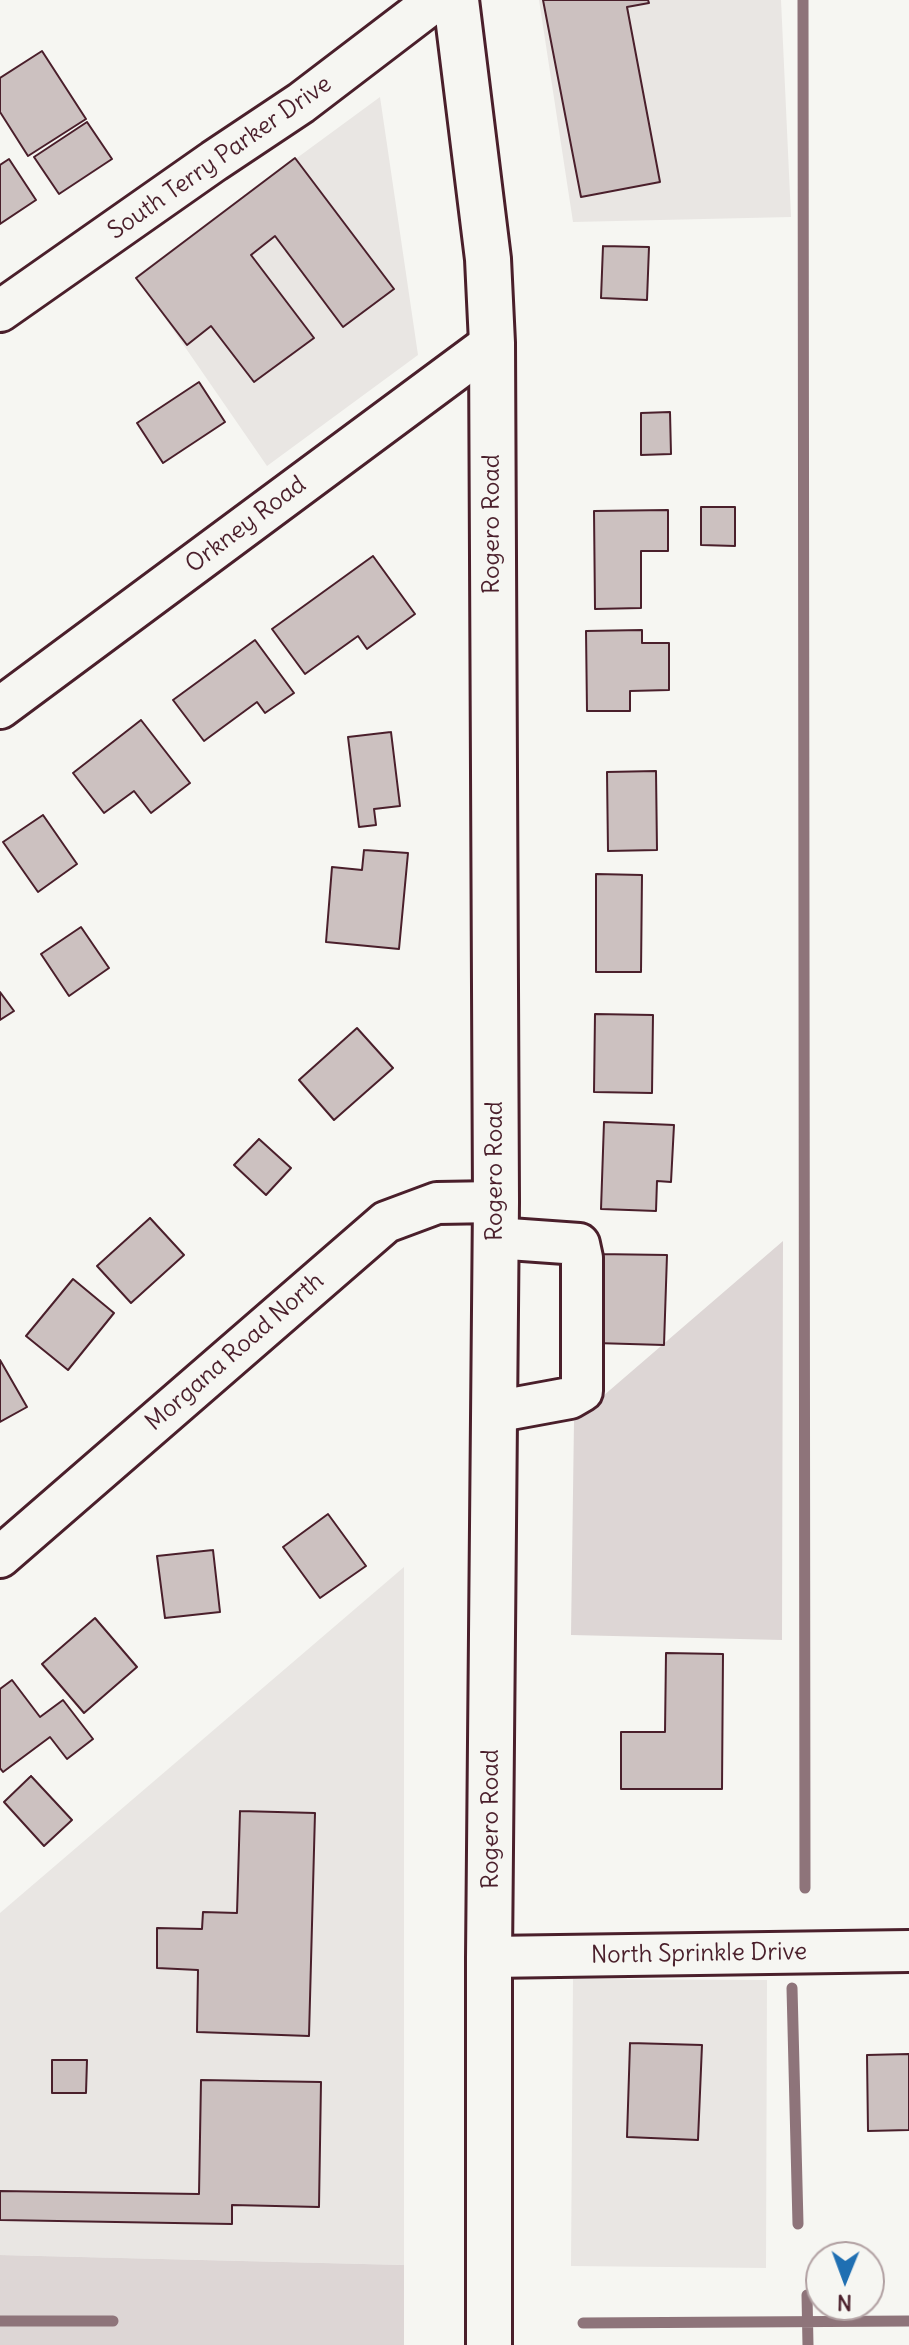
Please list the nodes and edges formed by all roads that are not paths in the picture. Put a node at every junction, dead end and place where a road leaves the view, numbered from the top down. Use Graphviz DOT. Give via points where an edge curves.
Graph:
graph roads {
  1 [pos="436,0"];
  2 [pos="456,0"];
  3 [pos="0,311"];
  4 [pos="492,343"];
  5 [pos="0,708"];
  6 [pos="495,1220"];
  7 [pos="494,1412"];
  8 [pos="0,1557"];
  9 [pos="909,1951"];
  10 [pos="489,1957"];
  11 [pos="489,2345"];
  1 -- 3 [label="street, South Terry Parker Drive" via="301,103"];
  2 -- 4 [label="main road, Rogero Road" via="488,259"];
  4 -- 5 [label="street, Orkney Road"];
  4 -- 6 [label="main road, Rogero Road"];
  6 -- 7 [label="main road, Rogero Road"];
  6 -- 7 [label="street, Morgana Road North" via="579,1244 582,1391 570,1398"];
  6 -- 8 [label="street, Morgana Road North" via="437,1203 386,1222"];
  7 -- 10 [label="main road, Rogero Road"];
  9 -- 10 [label="street, North Sprinkle Drive"];
  10 -- 11 [label="main road, Rogero Road"];
}
